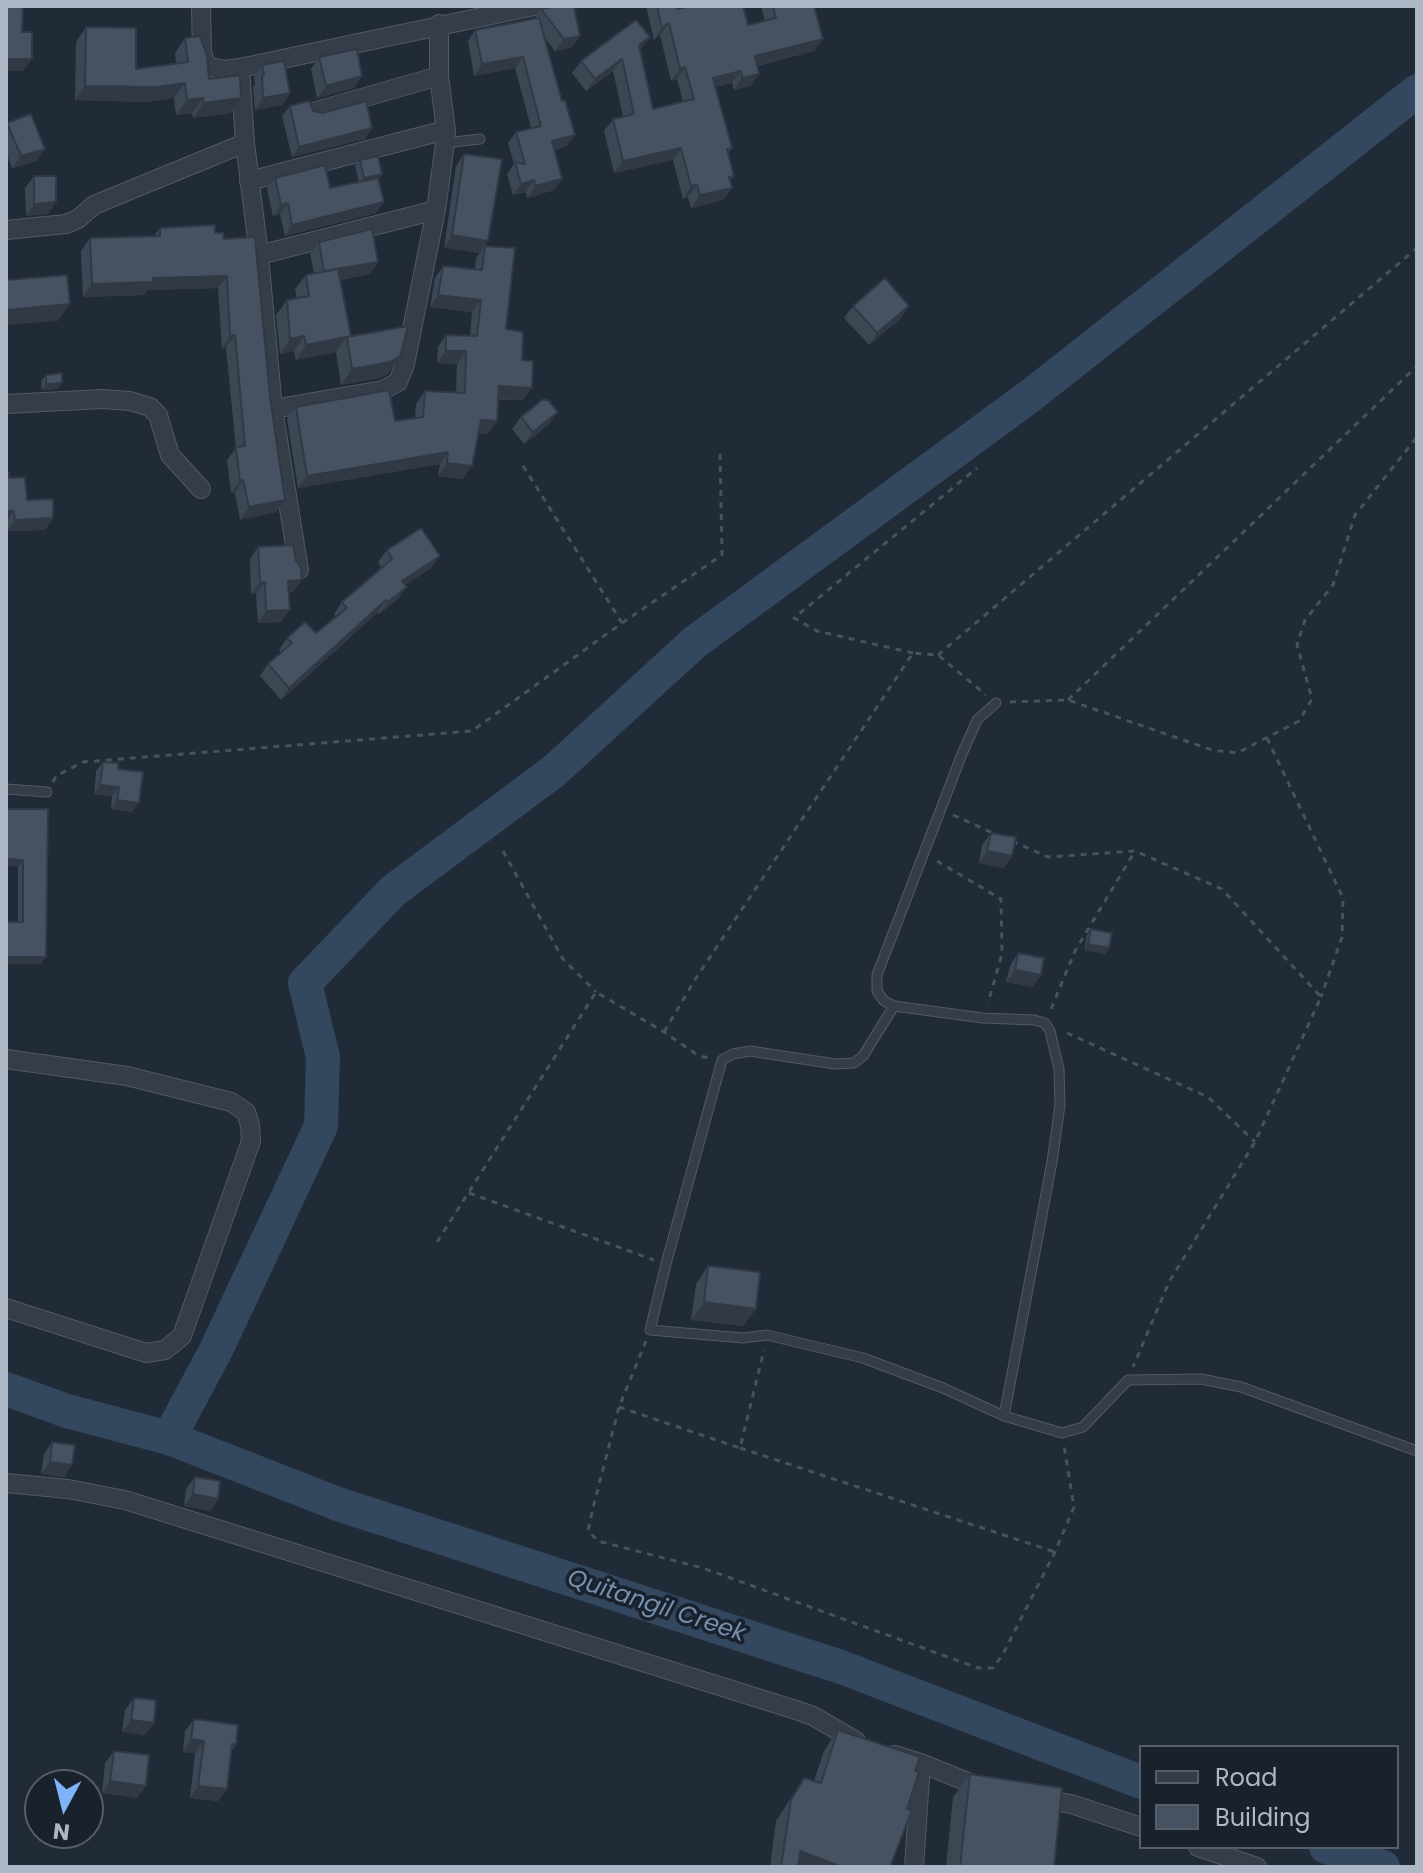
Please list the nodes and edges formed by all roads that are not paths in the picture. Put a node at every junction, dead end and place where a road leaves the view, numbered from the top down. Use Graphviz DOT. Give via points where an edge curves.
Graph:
graph roads {
  1 [pos="201,6"];
  2 [pos="534,6"];
  3 [pos="439,24"];
  4 [pos="240,68"];
  5 [pos="439,76"];
  6 [pos="313,112"];
  7 [pos="446,136"];
  8 [pos="480,139"];
  9 [pos="245,143"];
  10 [pos="249,181"];
  11 [pos="436,210"];
  12 [pos="6,230"];
  13 [pos="259,255"];
  14 [pos="6,404"];
  15 [pos="273,409"];
  16 [pos="201,489"];
  17 [pos="299,570"];
  18 [pos="996,703"];
  19 [pos="6,789"];
  20 [pos="47,792"];
  21 [pos="894,1006"];
  22 [pos="6,1059"];
  23 [pos="6,1308"];
  24 [pos="1004,1416"];
  25 [pos="1417,1451"];
  26 [pos="6,1483"];
  27 [pos="921,1763"];
  28 [pos="1139,1826"];
  29 [pos="1204,1849"];
  30 [pos="914,1867"];
  31 [pos="1257,1867"];
  1 -- 4 [label="street" via="207,66"];
  2 -- 3 [label="street"];
  3 -- 4 [label="street"];
  3 -- 5 [label="street"];
  4 -- 9 [label="street"];
  5 -- 6 [label="street"];
  5 -- 7 [label="street"];
  7 -- 8 [label="lane"];
  7 -- 10 [label="street"];
  7 -- 11 [label="street"];
  9 -- 10 [label="street"];
  9 -- 12 [label="street" via="94,205 66,224"];
  10 -- 13 [label="street"];
  11 -- 13 [label="street"];
  11 -- 15 [label="street" via="398,382 383,390"];
  13 -- 15 [label="street"];
  14 -- 16 [label="street" via="102,399 150,407 158,415 170,455"];
  15 -- 17 [label="street"];
  18 -- 21 [label="lane" via="977,720 877,975 877,991"];
  19 -- 20 [label="lane"];
  21 -- 24 [label="lane" via="1045,1023 1057,1055 1060,1105 1052,1162"];
  21 -- 24 [label="lane" via="854,1063 750,1051 722,1060 650,1330 743,1338 767,1335 863,1358"];
  22 -- 23 [label="street" via="127,1076 231,1102 246,1112 251,1141 182,1336 165,1350 146,1353"];
  24 -- 25 [label="lane" via="1062,1433 1083,1427 1128,1380 1201,1379 1241,1387"];
  26 -- 27 [label="street" via="125,1500 796,1710 871,1749"];
  27 -- 28 [label="street" via="990,1791 1071,1804"];
  27 -- 30 [label="street"];
  29 -- 31 [label="street"];
}
